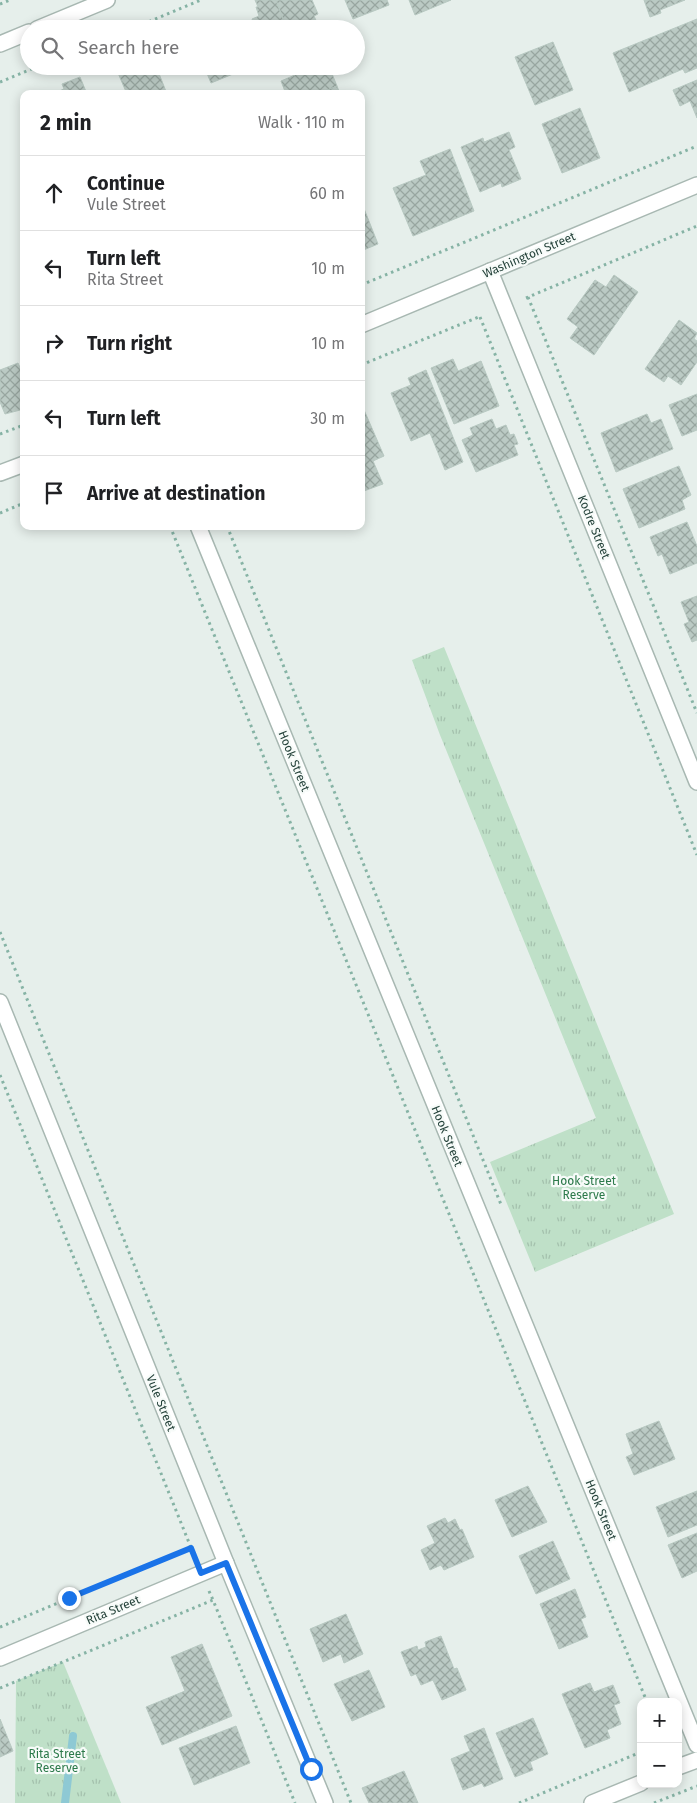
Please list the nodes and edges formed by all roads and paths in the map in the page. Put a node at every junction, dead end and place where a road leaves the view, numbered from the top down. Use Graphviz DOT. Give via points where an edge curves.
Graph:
graph roads {
  1 [pos="10,0"];
  2 [pos="107,0"];
  3 [pos="202,0"];
  4 [pos="0,4"];
  5 [pos="59,20"];
  6 [pos="153,20"];
  7 [pos="20,36"];
  8 [pos="0,44"];
  9 [pos="20,74"];
  10 [pos="0,82"];
  11 [pos="697,146"];
  12 [pos="697,184"];
  13 [pos="697,226"];
  14 [pos="490,271"];
  15 [pos="365,283"];
  16 [pos="528,297"];
  17 [pos="504,306"];
  18 [pos="480,316"];
  19 [pos="365,323"];
  20 [pos="365,363"];
  21 [pos="20,426"];
  22 [pos="0,434"];
  23 [pos="20,466"];
  24 [pos="0,473"];
  25 [pos="20,505"];
  26 [pos="0,513"];
  27 [pos="172,530"];
  28 [pos="200,530"];
  29 [pos="229,530"];
  30 [pos="697,713"];
  31 [pos="697,782"];
  32 [pos="697,855"];
  33 [pos="0,932"];
  34 [pos="0,1002"];
  35 [pos="0,1075"];
  36 [pos="503,1209"];
  37 [pos="191,1548"];
  38 [pos="226,1563"];
  39 [pos="201,1573"];
  40 [pos="213,1600"];
  41 [pos="0,1627"];
  42 [pos="0,1658"];
  43 [pos="0,1688"];
  44 [pos="645,1698"];
  45 [pos="697,1745"];
  46 [pos="637,1754"];
  47 [pos="697,1760"];
  48 [pos="682,1766"];
  49 [pos="637,1785"];
  50 [pos="697,1786"];
  51 [pos="295,1803"];
  52 [pos="325,1803"];
  53 [pos="351,1803"];
  54 [pos="519,1803"];
  55 [pos="592,1803"];
  56 [pos="654,1803"];
  1 -- 4 [label="path"];
  2 -- 5 [label="street"];
  3 -- 6 [label="path"];
  7 -- 8 [label="street"];
  9 -- 10 [label="path"];
  11 -- 15 [label="path"];
  12 -- 14 [label="street, Washington Street"];
  13 -- 16 [label="path"];
  14 -- 17 [label="street, Kodre Street"];
  14 -- 19 [label="street, Washington Street"];
  16 -- 17 [label="path"];
  16 -- 30 [label="path"];
  17 -- 18 [label="path"];
  17 -- 31 [label="street, Kodre Street"];
  18 -- 20 [label="path"];
  18 -- 32 [label="path"];
  21 -- 22 [label="path"];
  23 -- 24 [label="street"];
  25 -- 26 [label="path"];
  27 -- 44 [label="path"];
  28 -- 45 [label="street, Hook Street"];
  29 -- 36 [label="path"];
  33 -- 53 [label="path"];
  34 -- 38 [label="street, Vule Street"];
  35 -- 37 [label="path"];
  37 -- 39 [label="path"];
  37 -- 41 [label="path"];
  38 -- 39 [label="street, Rita Street"];
  38 -- 52 [label="street, Vule Street"];
  39 -- 40 [label="path"];
  39 -- 42 [label="street, Rita Street"];
  40 -- 43 [label="path"];
  40 -- 51 [label="path"];
  46 -- 54 [label="path"];
  47 -- 48 [label="street"];
  49 -- 55 [label="street"];
  50 -- 56 [label="path"];
}
